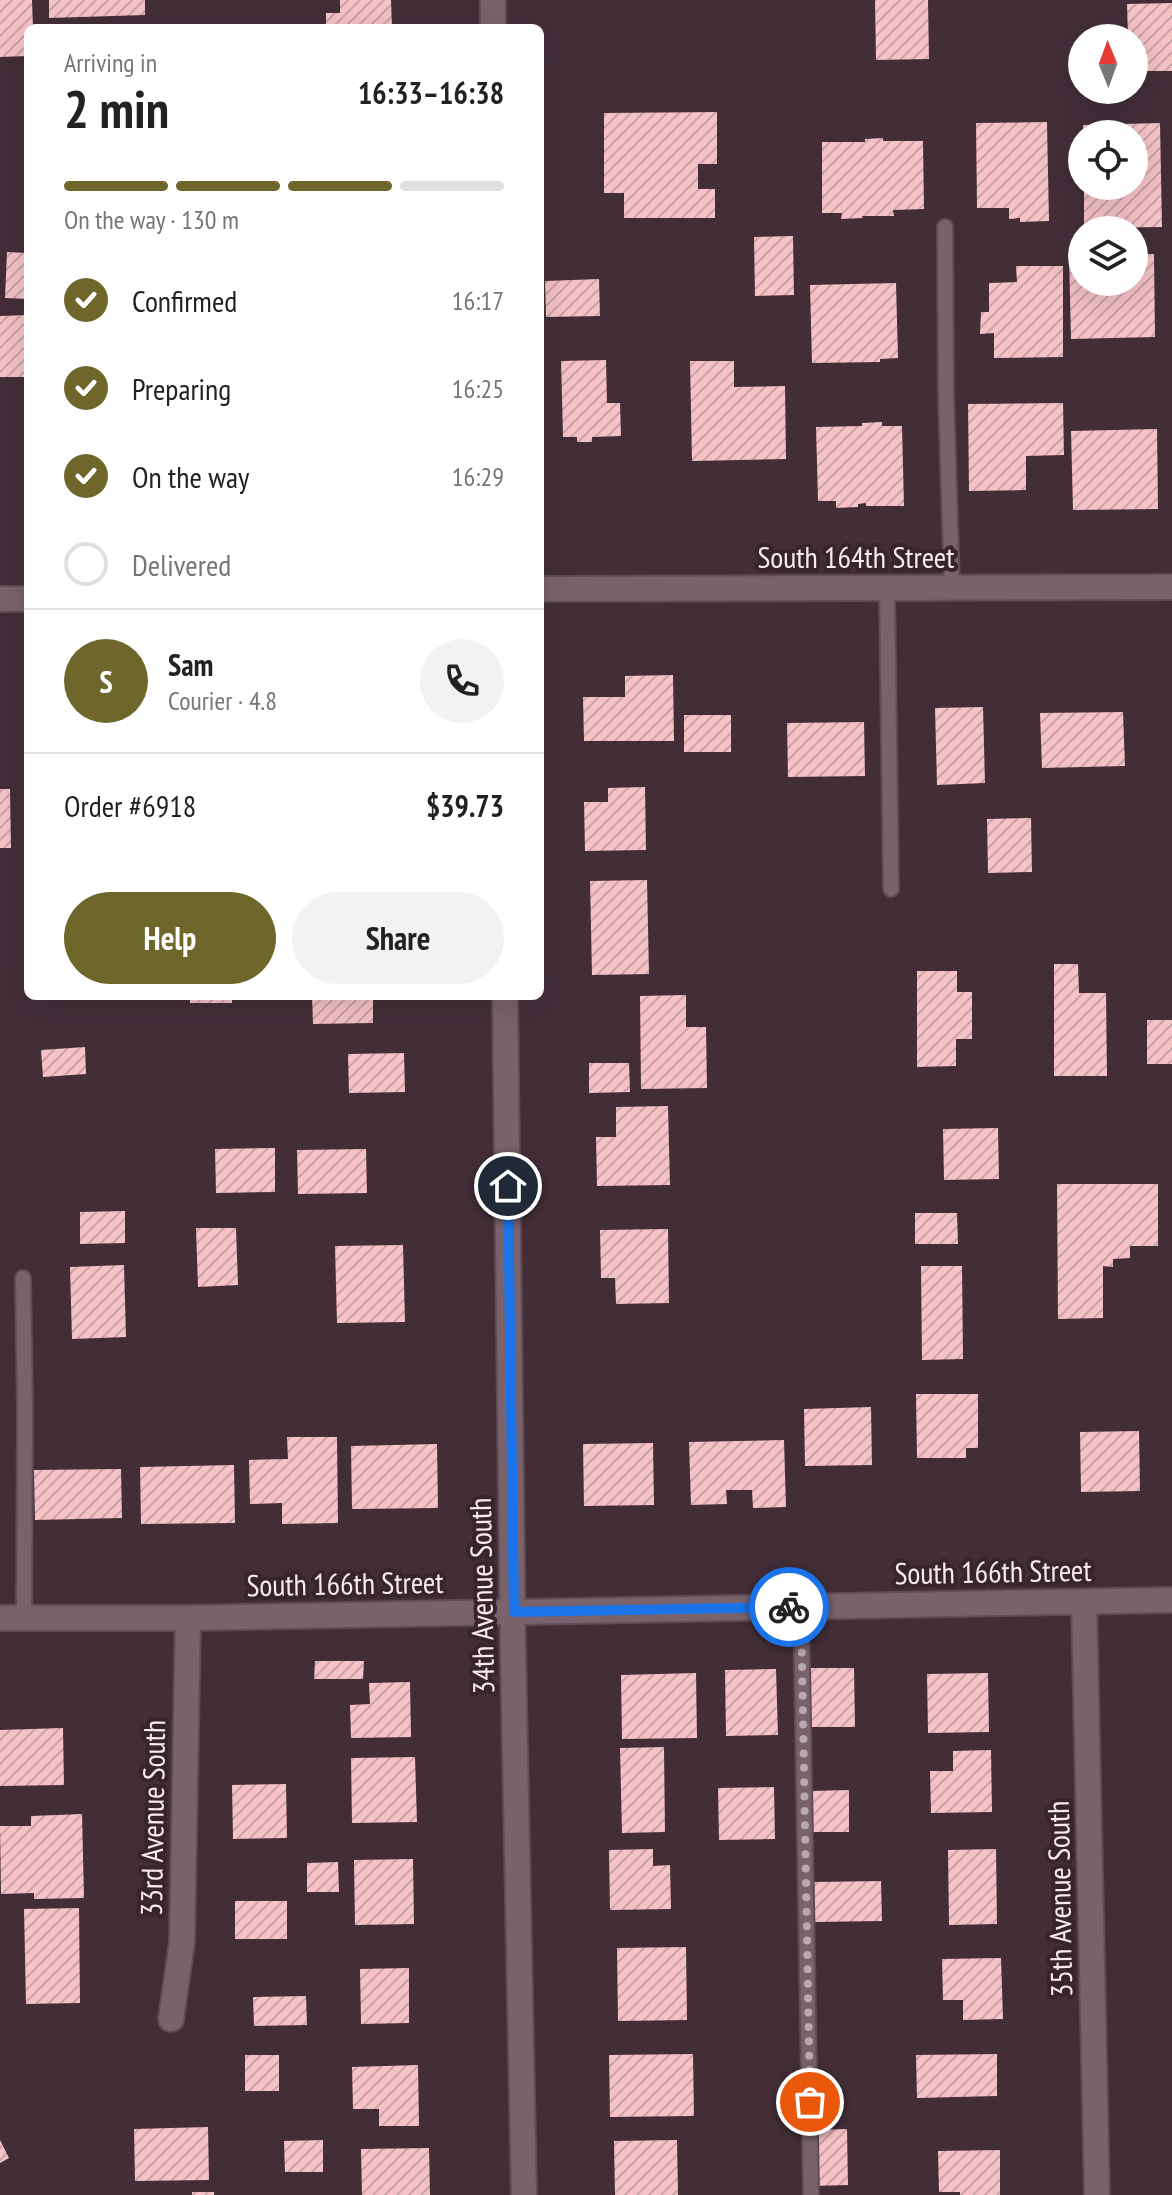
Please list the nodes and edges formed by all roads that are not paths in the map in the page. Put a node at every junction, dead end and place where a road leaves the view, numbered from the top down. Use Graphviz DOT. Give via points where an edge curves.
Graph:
graph roads {
  1 [pos="493,0"];
  2 [pos="493,24"];
  3 [pos="945,227"];
  4 [pos="1172,587"];
  5 [pos="887,588"];
  6 [pos="952,588"];
  7 [pos="544,589"];
  8 [pos="0,599"];
  9 [pos="24,599"];
  10 [pos="891,889"];
  11 [pos="505,1000"];
  12 [pos="23,1278"];
  13 [pos="1172,1600"];
  14 [pos="1084,1602"];
  15 [pos="801,1607"];
  16 [pos="514,1612"];
  17 [pos="12,1618"];
  18 [pos="188,1618"];
  19 [pos="171,2019"];
  20 [pos="524,2195"];
  21 [pos="811,2195"];
  22 [pos="1097,2195"];
  1 -- 2 [label="street"];
  3 -- 6 [label="lane"];
  4 -- 6 [label="street, South 164th Street"];
  5 -- 6 [label="street, South 164th Street"];
  5 -- 7 [label="street, South 164th Street"];
  5 -- 10 [label="lane"];
  8 -- 9 [label="street"];
  11 -- 16 [label="street, 34th Avenue South"];
  12 -- 17 [label="lane" via="25,1411"];
  13 -- 14 [label="street, South 166th Street"];
  14 -- 15 [label="street, South 166th Street"];
  14 -- 22 [label="street, 35th Avenue South"];
  15 -- 16 [label="street, South 166th Street"];
  15 -- 21 [label="lane"];
  16 -- 18 [label="street, South 166th Street"];
  16 -- 20 [label="street, 34th Avenue South"];
  17 -- 18 [label="street, South 166th Street"];
  18 -- 19 [label="street, 33rd Avenue South" via="182,1942"];
}
